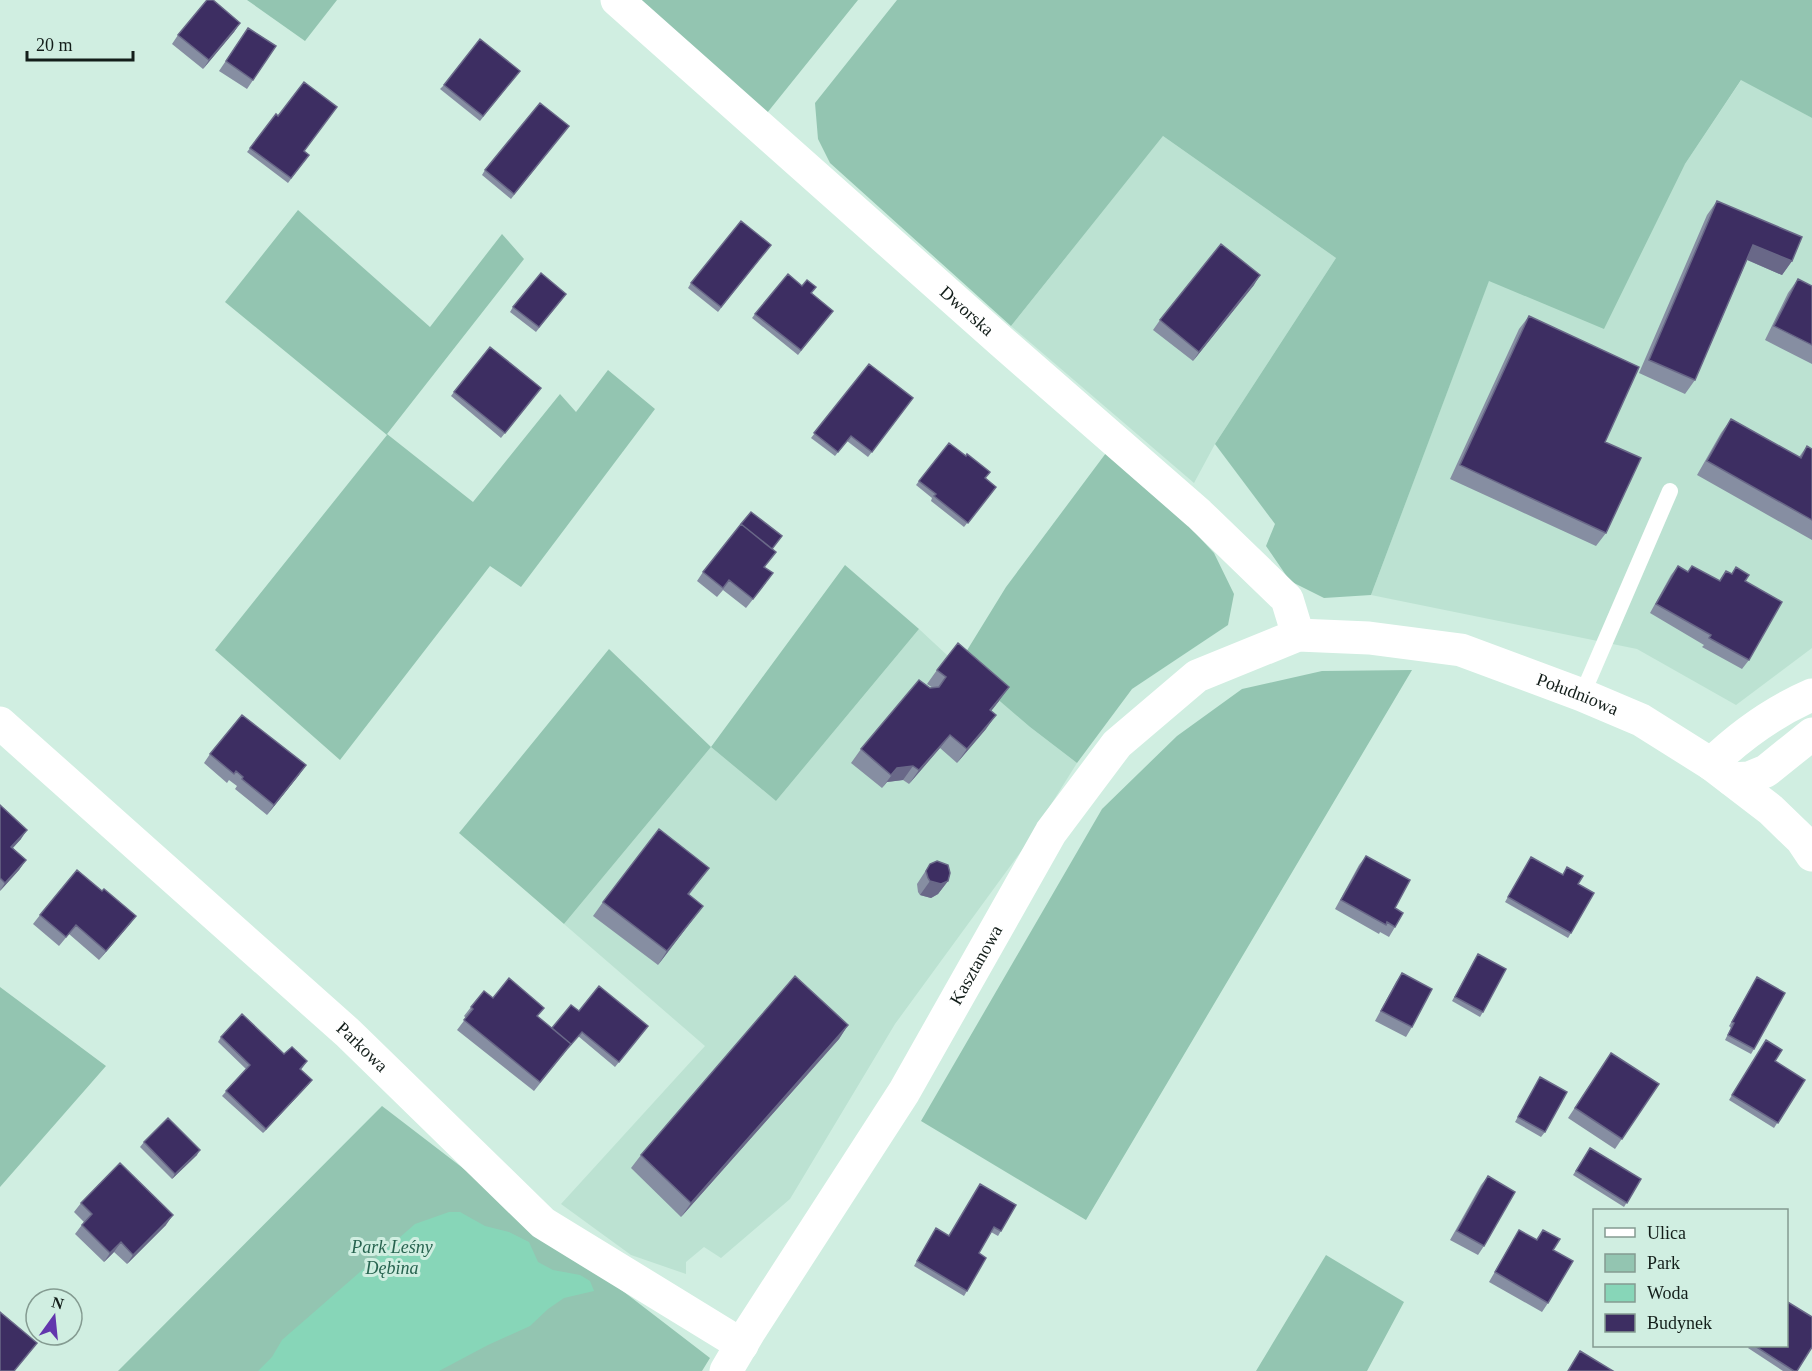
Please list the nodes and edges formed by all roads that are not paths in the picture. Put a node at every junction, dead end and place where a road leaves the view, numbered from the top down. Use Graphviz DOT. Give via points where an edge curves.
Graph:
graph roads {
  1 [pos="617,0"];
  2 [pos="1670,491"];
  3 [pos="1298,634"];
  4 [pos="1582,694"];
  5 [pos="1812,694"];
  6 [pos="0,723"];
  7 [pos="1812,734"];
  8 [pos="1721,771"];
  9 [pos="1812,855"];
  10 [pos="734,1358"];
  1 -- 3 [label="street, Dworska" via="1199,514 1287,599"];
  2 -- 4 [label="lane"];
  3 -- 4 [label="street, Południowa" via="1461,650"];
  3 -- 10 [label="street, Kasztanowa" via="1197,676 1117,744 1051,832 904,1092"];
  4 -- 8 [label="street, Południowa" via="1641,720"];
  5 -- 8 [label="street" via="1740,738"];
  6 -- 10 [label="street, Parkowa" via="348,1033 543,1223"];
  7 -- 8 [label="street" via="1766,771 1749,778"];
  8 -- 9 [label="street, Południowa" via="1771,810"];
}
